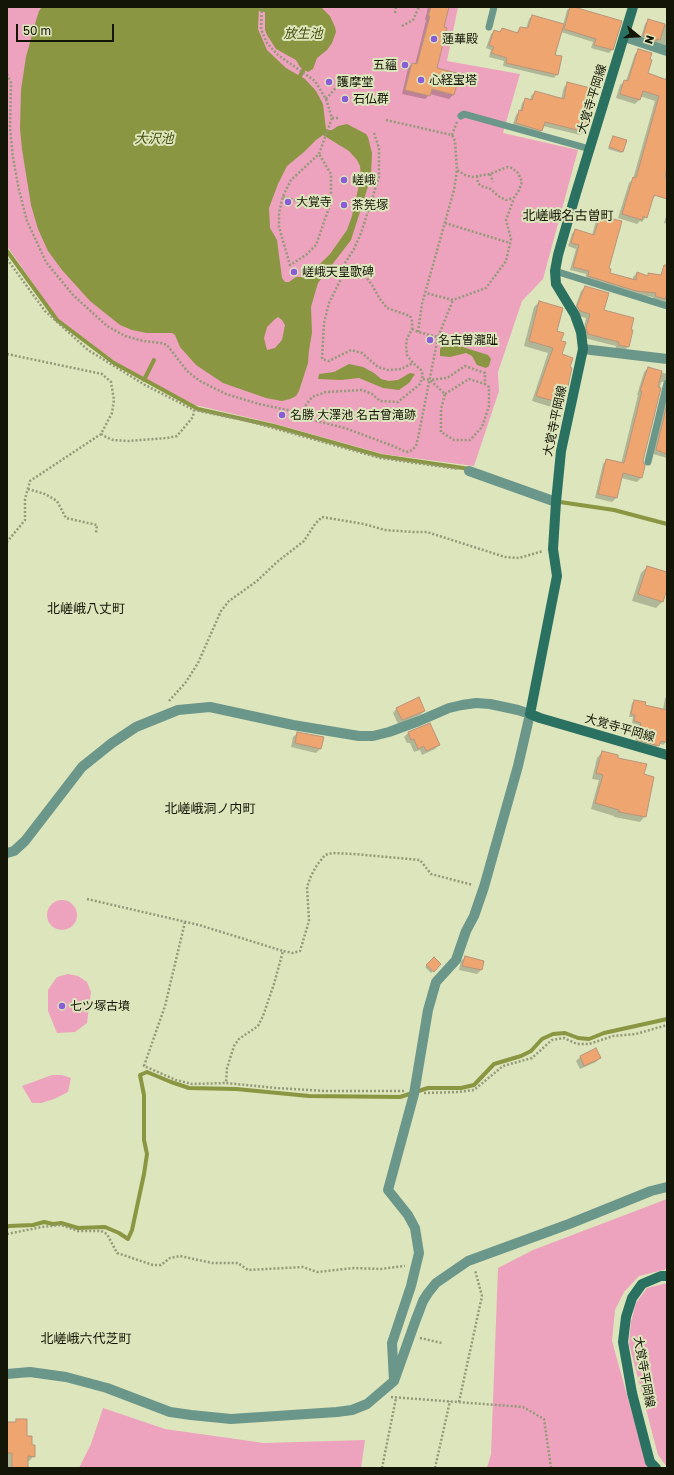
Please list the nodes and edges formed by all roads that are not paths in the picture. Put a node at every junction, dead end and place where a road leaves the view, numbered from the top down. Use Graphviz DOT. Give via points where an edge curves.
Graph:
graph roads {
  1 [pos="494,7"];
  2 [pos="633,7"];
  3 [pos="489,27"];
  4 [pos="625,37"];
  5 [pos="667,51"];
  6 [pos="461,116"];
  7 [pos="590,149"];
  8 [pos="555,271"];
  9 [pos="667,306"];
  10 [pos="583,349"];
  11 [pos="667,359"];
  12 [pos="667,383"];
  13 [pos="648,462"];
  14 [pos="469,471"];
  15 [pos="556,502"];
  16 [pos="530,714"];
  17 [pos="667,755"];
  18 [pos="7,853"];
  19 [pos="667,1187"];
  20 [pos="667,1276"];
  21 [pos="7,1374"];
  22 [pos="394,1381"];
  23 [pos="656,1468"];
  1 -- 3 [label="lane"];
  2 -- 4 [label="main road, 大覚寺平岡線"];
  4 -- 5 [label="street"];
  4 -- 7 [label="main road, 大覚寺平岡線"];
  6 -- 7 [label="lane" via="464,114"];
  7 -- 8 [label="main road, 大覚寺平岡線"];
  8 -- 9 [label="lane"];
  8 -- 10 [label="main road, 大覚寺平岡線" via="556,284 575,316 581,332"];
  10 -- 11 [label="street"];
  10 -- 15 [label="main road, 大覚寺平岡線" via="561,451"];
  12 -- 13 [label="lane"];
  14 -- 15 [label="street"];
  15 -- 16 [label="main road, 大覚寺平岡線" via="553,549 557,576"];
  16 -- 17 [label="main road, 大覚寺平岡線"];
  16 -- 18 [label="street" via="490,704 462,704 389,732 359,736 210,707 178,710 136,727 82,767 25,841 14,851"];
  16 -- 22 [label="street" via="518,766 474,916 456,960 436,982 428,1010 414,1092 388,1190 415,1228 419,1253 392,1343"];
  19 -- 22 [label="street" via="472,1260 436,1283 423,1301"];
  20 -- 23 [label="main road, 大覚寺平岡線" via="642,1284 632,1298 626,1317 623,1342 632,1393 650,1462"];
  21 -- 22 [label="street" via="30,1372 66,1377 107,1388 170,1412 231,1419 352,1410 367,1404"];
}
